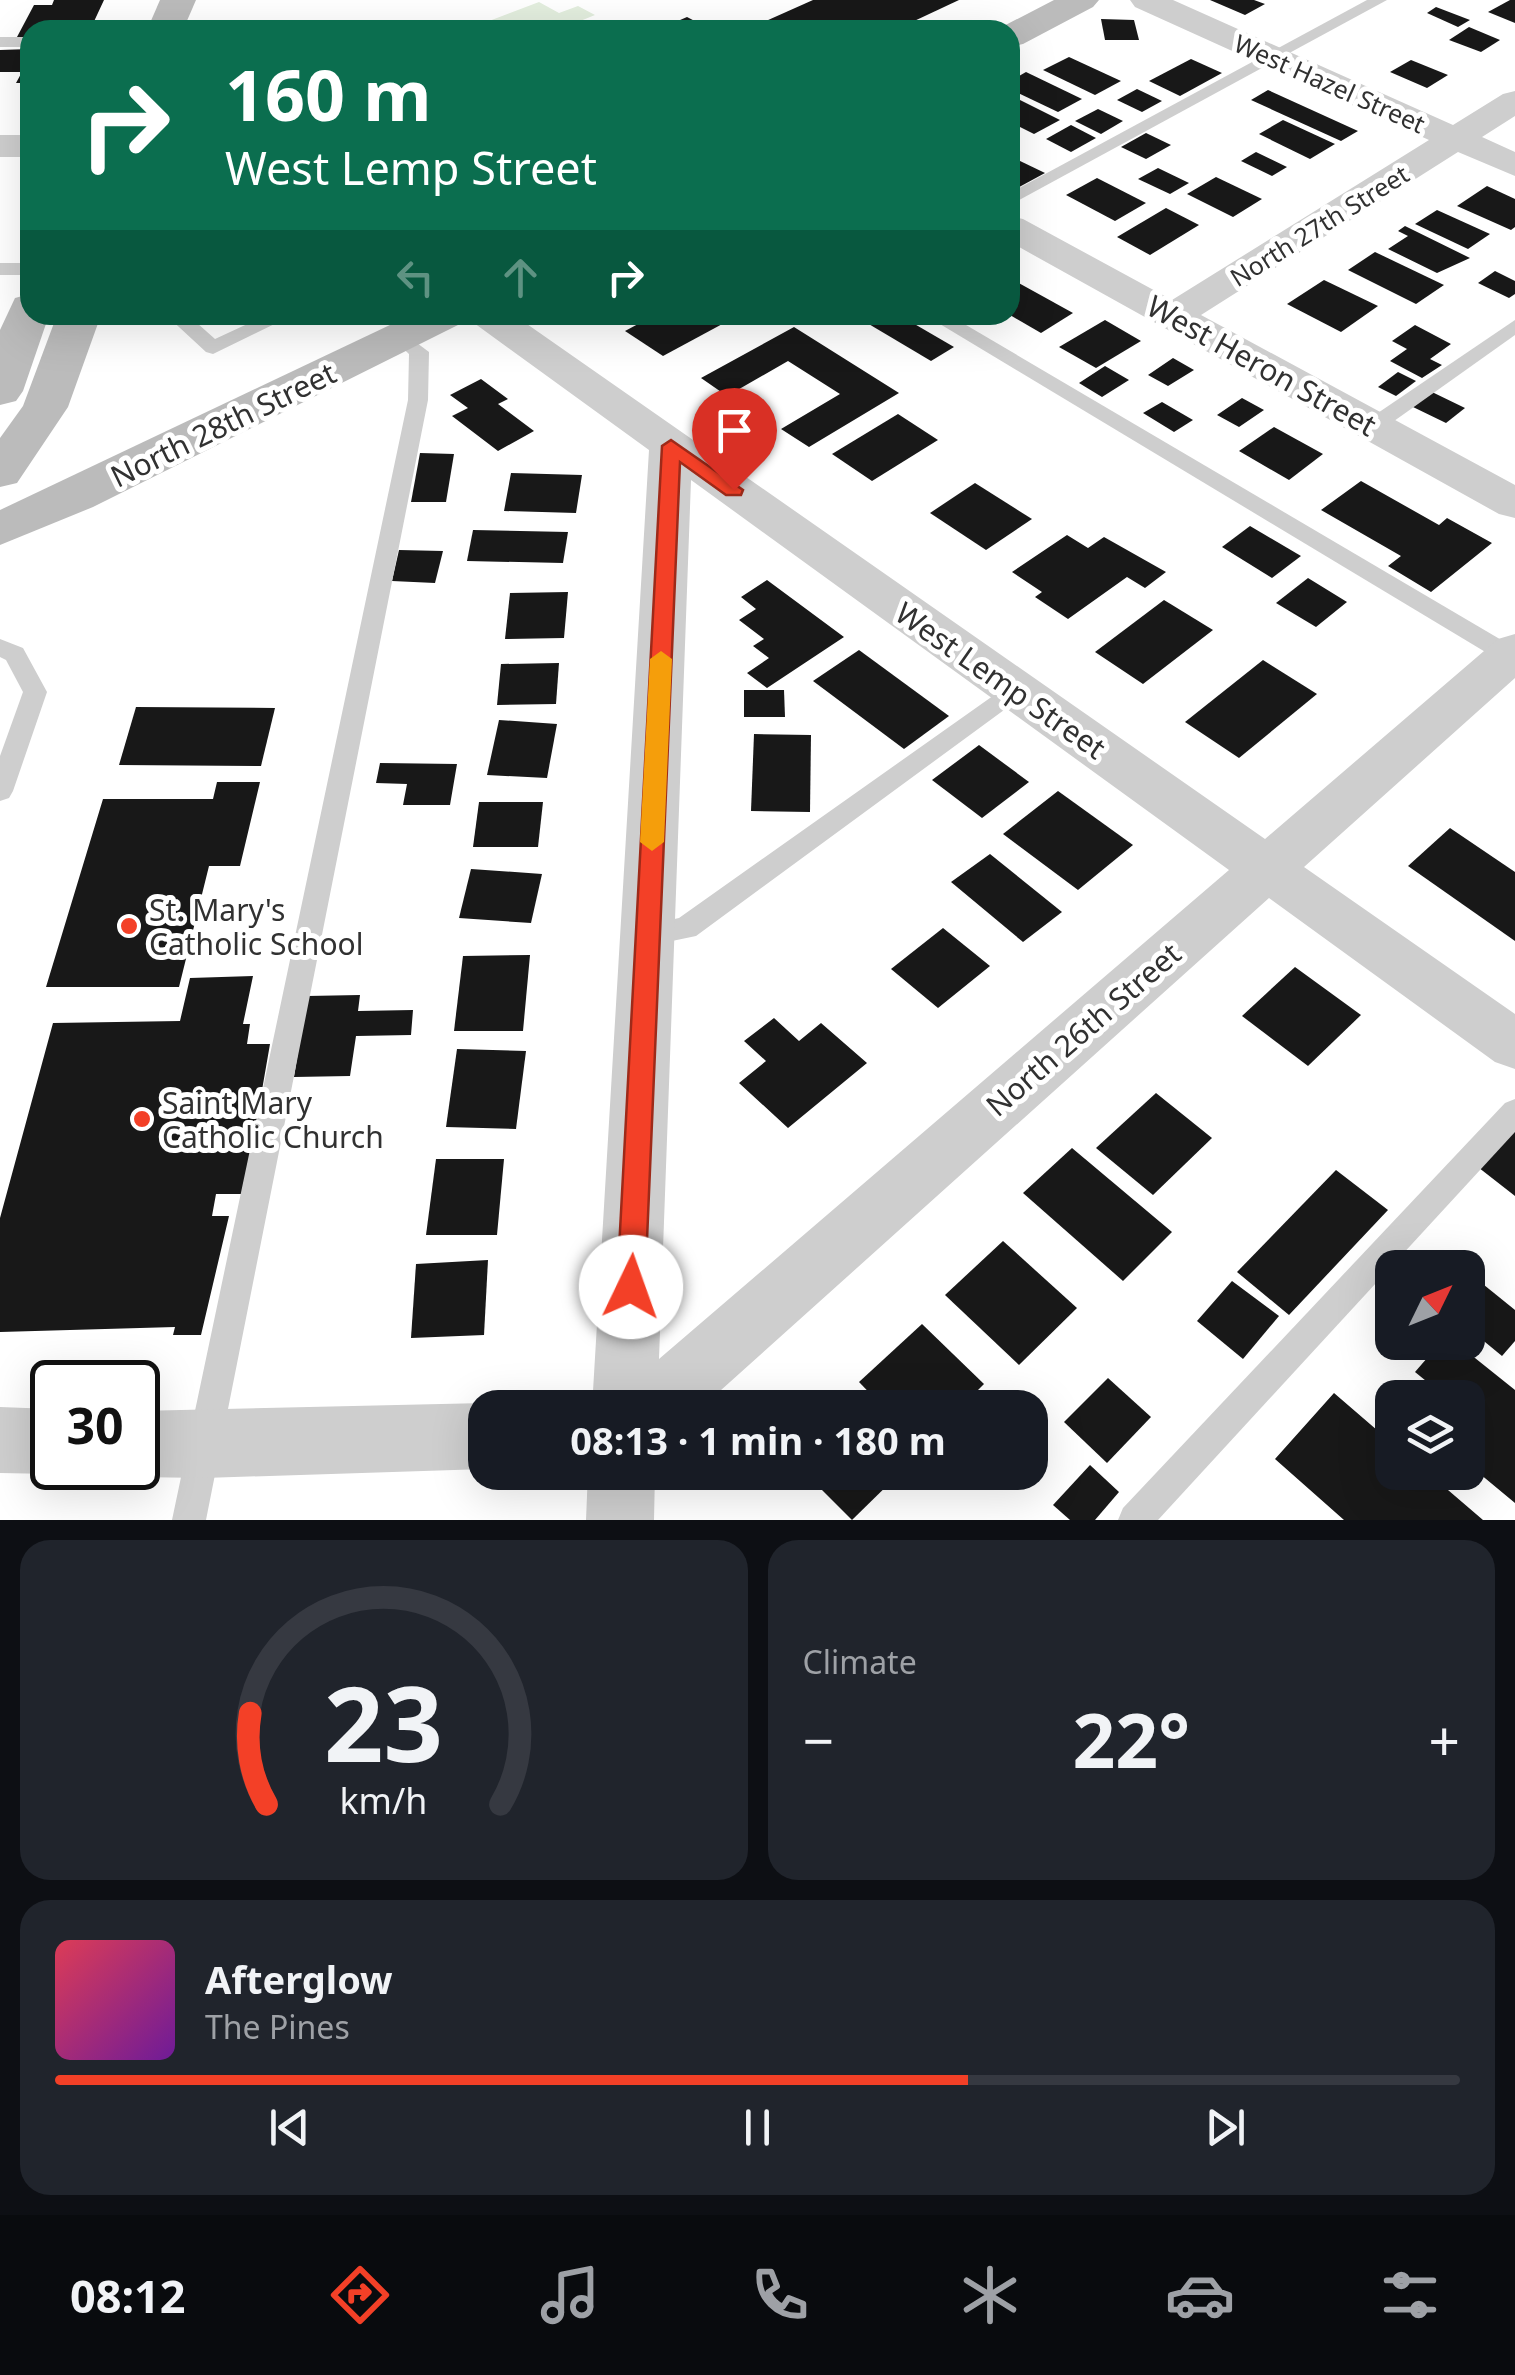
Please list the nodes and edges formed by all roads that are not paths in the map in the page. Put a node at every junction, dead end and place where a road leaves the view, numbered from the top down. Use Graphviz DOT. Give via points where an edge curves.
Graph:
graph roads {
  1 [pos="1081,0"];
  2 [pos="1146,0"];
  3 [pos="1380,0"];
  4 [pos="1020,31"];
  5 [pos="1274,57"];
  6 [pos="1515,101"];
  7 [pos="1456,139"];
  8 [pos="1515,165"];
  9 [pos="1020,195"];
  10 [pos="1020,232"];
  11 [pos="1173,316"];
  12 [pos="24,325"];
  13 [pos="74,325"];
  14 [pos="187,325"];
  15 [pos="261,325"];
  16 [pos="424,325"];
  17 [pos="502,325"];
  18 [pos="952,325"];
  19 [pos="1515,326"];
  20 [pos="401,337"];
  21 [pos="0,391"];
  22 [pos="1374,426"];
  23 [pos="671,446"];
  24 [pos="0,472"];
  25 [pos="1515,504"];
  26 [pos="0,529"];
  27 [pos="0,647"];
  28 [pos="1512,653"];
  29 [pos="1014,690"];
  30 [pos="0,791"];
  31 [pos="1266,868"];
  32 [pos="648,935"];
  33 [pos="1515,1046"];
  34 [pos="1515,1112"];
  35 [pos="626,1390"];
  36 [pos="672,1390"];
  37 [pos="468,1437"];
  38 [pos="0,1440"];
  39 [pos="30,1441"];
  40 [pos="160,1445"];
  41 [pos="204,1446"];
  42 [pos="621,1490"];
  43 [pos="189,1520"];
  44 [pos="620,1520"];
  45 [pos="1134,1520"];
  1 -- 4 [label="street"];
  2 -- 5 [label="street, West Hazel Street"];
  3 -- 5 [label="lane"];
  5 -- 7 [label="street, West Hazel Street"];
  5 -- 9 [label="lane"];
  6 -- 7 [label="street, North 27th Street"];
  7 -- 8 [label="street, West Hazel Street"];
  7 -- 11 [label="street, North 27th Street"];
  10 -- 11 [label="street, West Heron Street"];
  11 -- 22 [label="street, West Heron Street"];
  12 -- 21 [label="street"];
  13 -- 24 [label="street" via="45,408"];
  14 -- 15 [label="lane" via="213,348"];
  16 -- 20 [label="street, North 28th Street"];
  17 -- 23 [label="street, West Lemp Street"];
  18 -- 28 [label="lane"];
  19 -- 22 [label="lane"];
  20 -- 26 [label="street, North 28th Street"];
  20 -- 41 [label="lane" via="419,352 418,400"];
  22 -- 25 [label="street, West Heron Street"];
  23 -- 29 [label="street, West Lemp Street"];
  23 -- 32 [label="street"];
  27 -- 30 [label="lane" via="15,654 36,692"];
  28 -- 31 [label="street, North 26th Street"];
  29 -- 31 [label="street, West Lemp Street"];
  29 -- 32 [label="lane" via="686,928"];
  31 -- 33 [label="street, West Lemp Street"];
  31 -- 36 [label="street, North 26th Street"];
  32 -- 35 [label="street"];
  34 -- 45 [label="lane"];
  37 -- 41 [label="street"];
  38 -- 39 [label="street"];
  40 -- 41 [label="street"];
  41 -- 43 [label="lane"];
  42 -- 44 [label="street"];
}
